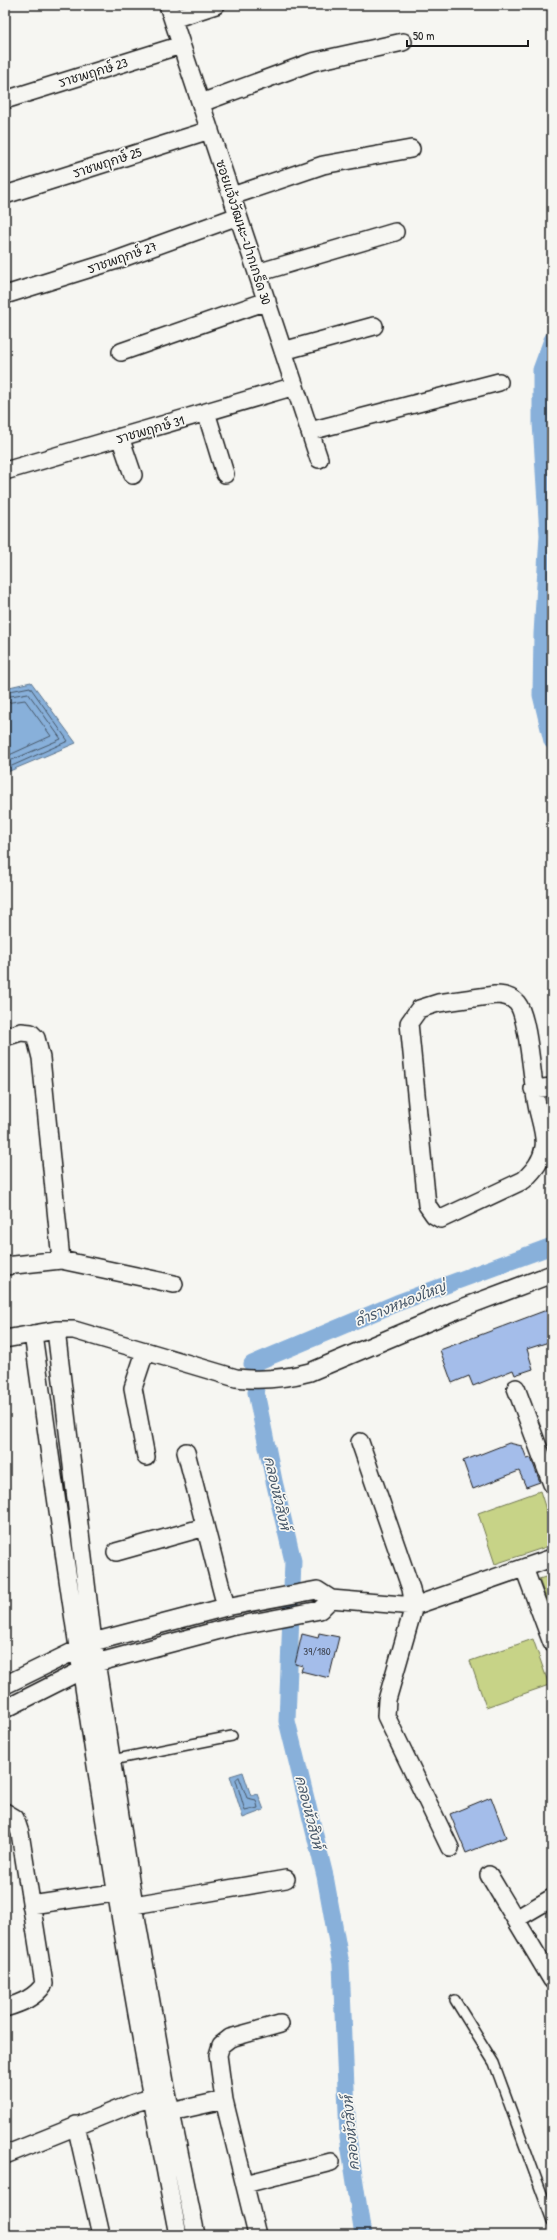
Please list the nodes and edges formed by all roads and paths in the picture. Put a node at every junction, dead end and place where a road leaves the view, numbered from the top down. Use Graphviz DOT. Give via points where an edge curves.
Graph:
graph roads {
  1 [pos="216,5"];
  2 [pos="170,12"];
  3 [pos="403,42"];
  4 [pos="181,45"];
  5 [pos="5,100"];
  6 [pos="201,103"];
  7 [pos="210,130"];
  8 [pos="411,149"];
  9 [pos="5,195"];
  10 [pos="232,196"];
  11 [pos="238,216"];
  12 [pos="395,232"];
  13 [pos="257,273"];
  14 [pos="5,295"];
  15 [pos="267,301"];
  16 [pos="374,326"];
  17 [pos="283,351"];
  18 [pos="122,352"];
  19 [pos="499,382"];
  20 [pos="295,386"];
  21 [pos="206,412"];
  22 [pos="310,431"];
  23 [pos="120,437"];
  24 [pos="320,459"];
  25 [pos="5,471"];
  26 [pos="225,474"];
  27 [pos="134,475"];
  28 [pos="5,1036"];
  29 [pos="552,1087"];
  30 [pos="534,1089"];
  31 [pos="61,1260"];
  32 [pos="5,1266"];
  33 [pos="552,1274"];
  34 [pos="174,1284"];
  35 [pos="56,1330"];
  36 [pos="33,1334"];
  37 [pos="5,1339"];
  38 [pos="145,1352"];
  39 [pos="516,1388"];
  40 [pos="360,1442"];
  41 [pos="186,1452"];
  42 [pos="146,1457"];
  43 [pos="552,1484"];
  44 [pos="206,1527"];
  45 [pos="116,1552"];
  46 [pos="552,1558"];
  47 [pos="524,1568"];
  48 [pos="331,1599"];
  49 [pos="226,1606"];
  50 [pos="414,1606"];
  51 [pos="93,1642"];
  52 [pos="552,1643"];
  53 [pos="77,1650"];
  54 [pos="96,1663"];
  55 [pos="80,1669"];
  56 [pos="5,1685"];
  57 [pos="5,1709"];
  58 [pos="232,1736"];
  59 [pos="112,1760"];
  60 [pos="5,1812"];
  61 [pos="450,1848"];
  62 [pos="490,1875"];
  63 [pos="286,1879"];
  64 [pos="128,1895"];
  65 [pos="552,1898"];
  66 [pos="31,1904"];
  67 [pos="516,1919"];
  68 [pos="552,1980"];
  69 [pos="455,2000"];
  70 [pos="5,2008"];
  71 [pos="280,2024"];
  72 [pos="151,2098"];
  73 [pos="224,2100"];
  74 [pos="171,2112"];
  75 [pos="76,2125"];
  76 [pos="5,2155"];
  77 [pos="332,2162"];
  78 [pos="245,2184"];
  79 [pos="552,2221"];
  80 [pos="101,2235"];
  81 [pos="178,2235"];
  82 [pos="196,2235"];
  83 [pos="257,2235"];
  1 -- 2 [label="street"];
  2 -- 4 [label="street, ซอยแจ้งวัฒนะ-ปากเกร็ด 30"];
  3 -- 6 [label="street" via="312,62"];
  4 -- 5 [label="street, ราชพฤกษ์ 23"];
  4 -- 6 [label="street, ซอยแจ้งวัฒนะ-ปากเกร็ด 30"];
  6 -- 7 [label="street, ซอยแจ้งวัฒนะ-ปากเกร็ด 30"];
  7 -- 9 [label="street, ราชพฤกษ์ 25"];
  7 -- 10 [label="street, ซอยแจ้งวัฒนะ-ปากเกร็ด 30"];
  8 -- 10 [label="street" via="323,165"];
  10 -- 11 [label="street, ซอยแจ้งวัฒนะ-ปากเกร็ด 30"];
  11 -- 13 [label="street, ซอยแจ้งวัฒนะ-ปากเกร็ด 30"];
  11 -- 14 [label="street, ราชพฤกษ์ 27" via="114,261"];
  12 -- 13 [label="street"];
  13 -- 15 [label="street, ซอยแจ้งวัฒนะ-ปากเกร็ด 30"];
  15 -- 17 [label="street, ซอยแจ้งวัฒนะ-ปากเกร็ด 30"];
  15 -- 18 [label="street"];
  16 -- 17 [label="street"];
  17 -- 20 [label="street, ซอยแจ้งวัฒนะ-ปากเกร็ด 30"];
  19 -- 22 [label="street"];
  20 -- 21 [label="street, ราชพฤกษ์ 31"];
  20 -- 22 [label="street, ซอยแจ้งวัฒนะ-ปากเกร็ด 30"];
  21 -- 23 [label="street, ราชพฤกษ์ 31"];
  21 -- 26 [label="street"];
  22 -- 24 [label="street, ซอยแจ้งวัฒนะ-ปากเกร็ด 30"];
  23 -- 25 [label="street, ราชพฤกษ์ 31"];
  23 -- 27 [label="street"];
  28 -- 31 [label="street" via="31,1032 36,1038"];
  29 -- 30 [label="street"];
  30 -- 30 [label="street" via="523,1014 517,1003 508,996 495,994 419,1008 409,1023 427,1205 434,1215 441,1219 453,1214 524,1180 535,1170 545,1145"];
  31 -- 32 [label="street"];
  31 -- 34 [label="street"];
  33 -- 38 [label="street" via="454,1311 310,1372 285,1379 236,1378"];
  35 -- 36 [label="street"];
  35 -- 38 [label="street" via="74,1330"];
  35 -- 51 [label="street"];
  36 -- 37 [label="street"];
  36 -- 53 [label="street"];
  38 -- 42 [label="street" via="133,1388"];
  39 -- 43 [label="street"];
  40 -- 50 [label="street" via="411,1589"];
  41 -- 44 [label="street"];
  44 -- 45 [label="street"];
  44 -- 49 [label="street"];
  46 -- 47 [label="street"];
  47 -- 50 [label="street"];
  47 -- 52 [label="street"];
  48 -- 49 [label="street" via="317,1590"];
  48 -- 50 [label="street"];
  48 -- 54 [label="street" via="320,1610 231,1627"];
  49 -- 51 [label="street"];
  50 -- 61 [label="street" via="386,1700 386,1716"];
  51 -- 53 [label="street"];
  51 -- 54 [label="street"];
  53 -- 55 [label="street"];
  53 -- 56 [label="street"];
  54 -- 55 [label="street"];
  54 -- 59 [label="street"];
  55 -- 57 [label="street"];
  55 -- 64 [label="street"];
  58 -- 59 [label="lane"];
  59 -- 64 [label="street"];
  60 -- 66 [label="street" via="15,1818 20,1833"];
  62 -- 67 [label="street"];
  63 -- 64 [label="street"];
  64 -- 66 [label="street"];
  64 -- 72 [label="street"];
  64 -- 74 [label="street"];
  65 -- 67 [label="street"];
  66 -- 70 [label="street" via="44,1984 38,1994"];
  67 -- 68 [label="street"];
  69 -- 79 [label="lane" via="494,2063"];
  71 -- 73 [label="street" via="230,2038 221,2045 218,2054"];
  72 -- 74 [label="street"];
  72 -- 75 [label="street"];
  72 -- 81 [label="street"];
  73 -- 74 [label="street"];
  73 -- 78 [label="street"];
  74 -- 82 [label="street"];
  75 -- 76 [label="street"];
  75 -- 80 [label="street"];
  77 -- 78 [label="street"];
  78 -- 83 [label="street"];
}
